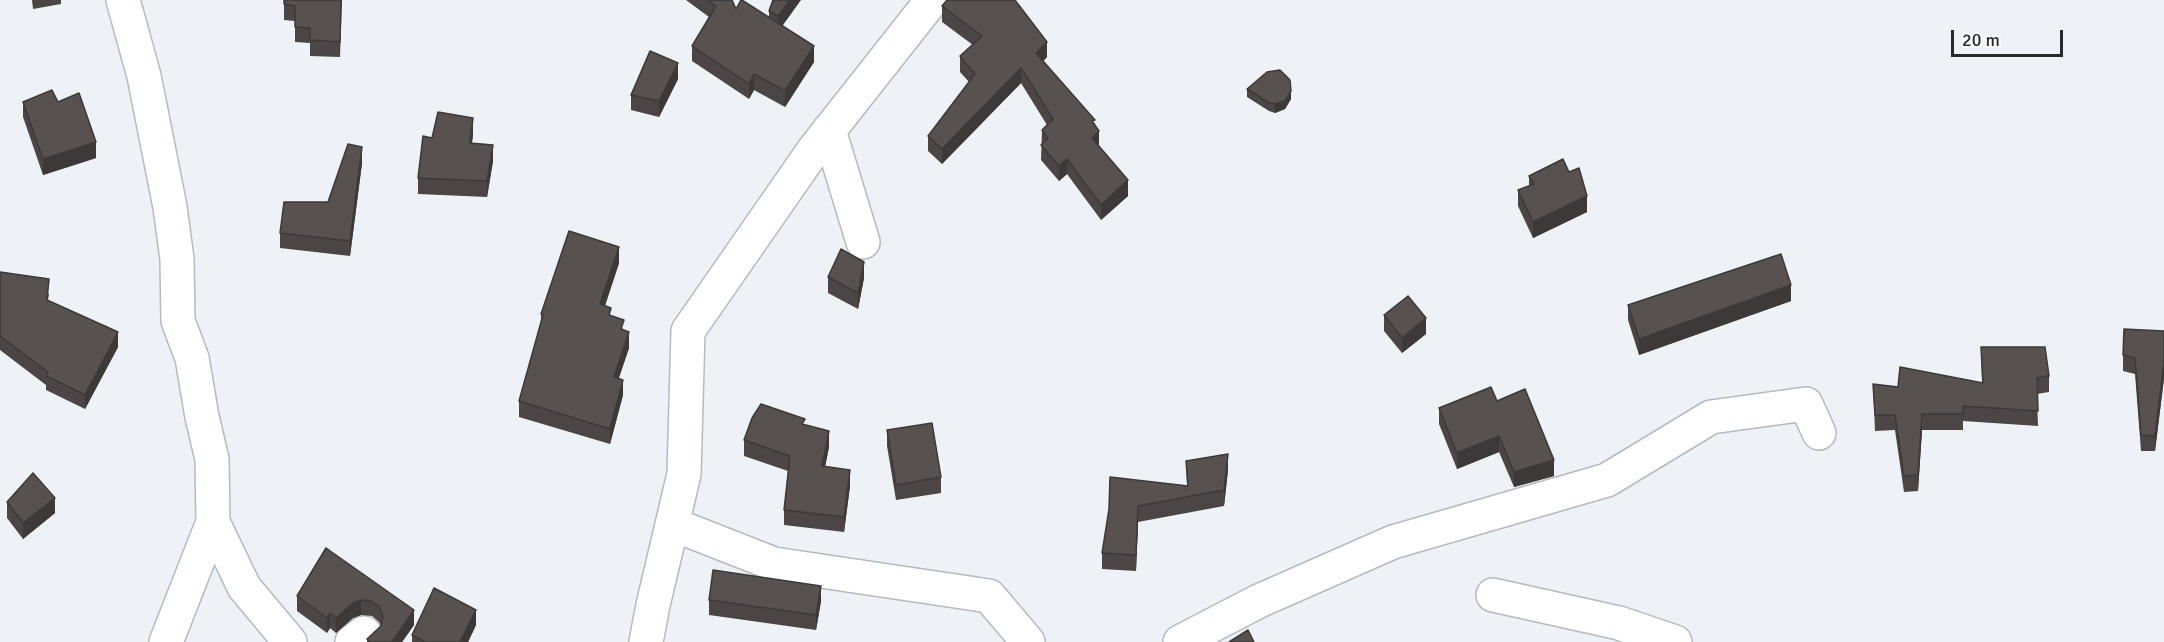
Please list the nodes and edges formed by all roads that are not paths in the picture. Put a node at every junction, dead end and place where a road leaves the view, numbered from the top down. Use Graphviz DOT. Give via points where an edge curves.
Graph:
graph roads {
  1 [pos="123,0"];
  2 [pos="932,0"];
  3 [pos="829,130"];
  4 [pos="863,242"];
  5 [pos="1819,433"];
  6 [pos="213,522"];
  7 [pos="672,524"];
  8 [pos="1493,595"];
  9 [pos="166,642"];
  10 [pos="291,642"];
  11 [pos="646,642"];
  12 [pos="1028,642"];
  13 [pos="1180,642"];
  14 [pos="1675,642"];
  1 -- 6 [label="street" via="144,76 170,207 177,259 178,321 192,358 212,459"];
  2 -- 3 [label="street"];
  3 -- 4 [label="street"];
  3 -- 7 [label="street" via="688,331 684,474"];
  5 -- 13 [label="street" via="1806,404 1712,417 1607,480 1393,542 1259,601"];
  6 -- 9 [label="street"];
  6 -- 10 [label="street" via="244,587"];
  7 -- 11 [label="street"];
  7 -- 12 [label="street" via="774,564 989,596"];
  8 -- 14 [label="street" via="1619,623"];
}
